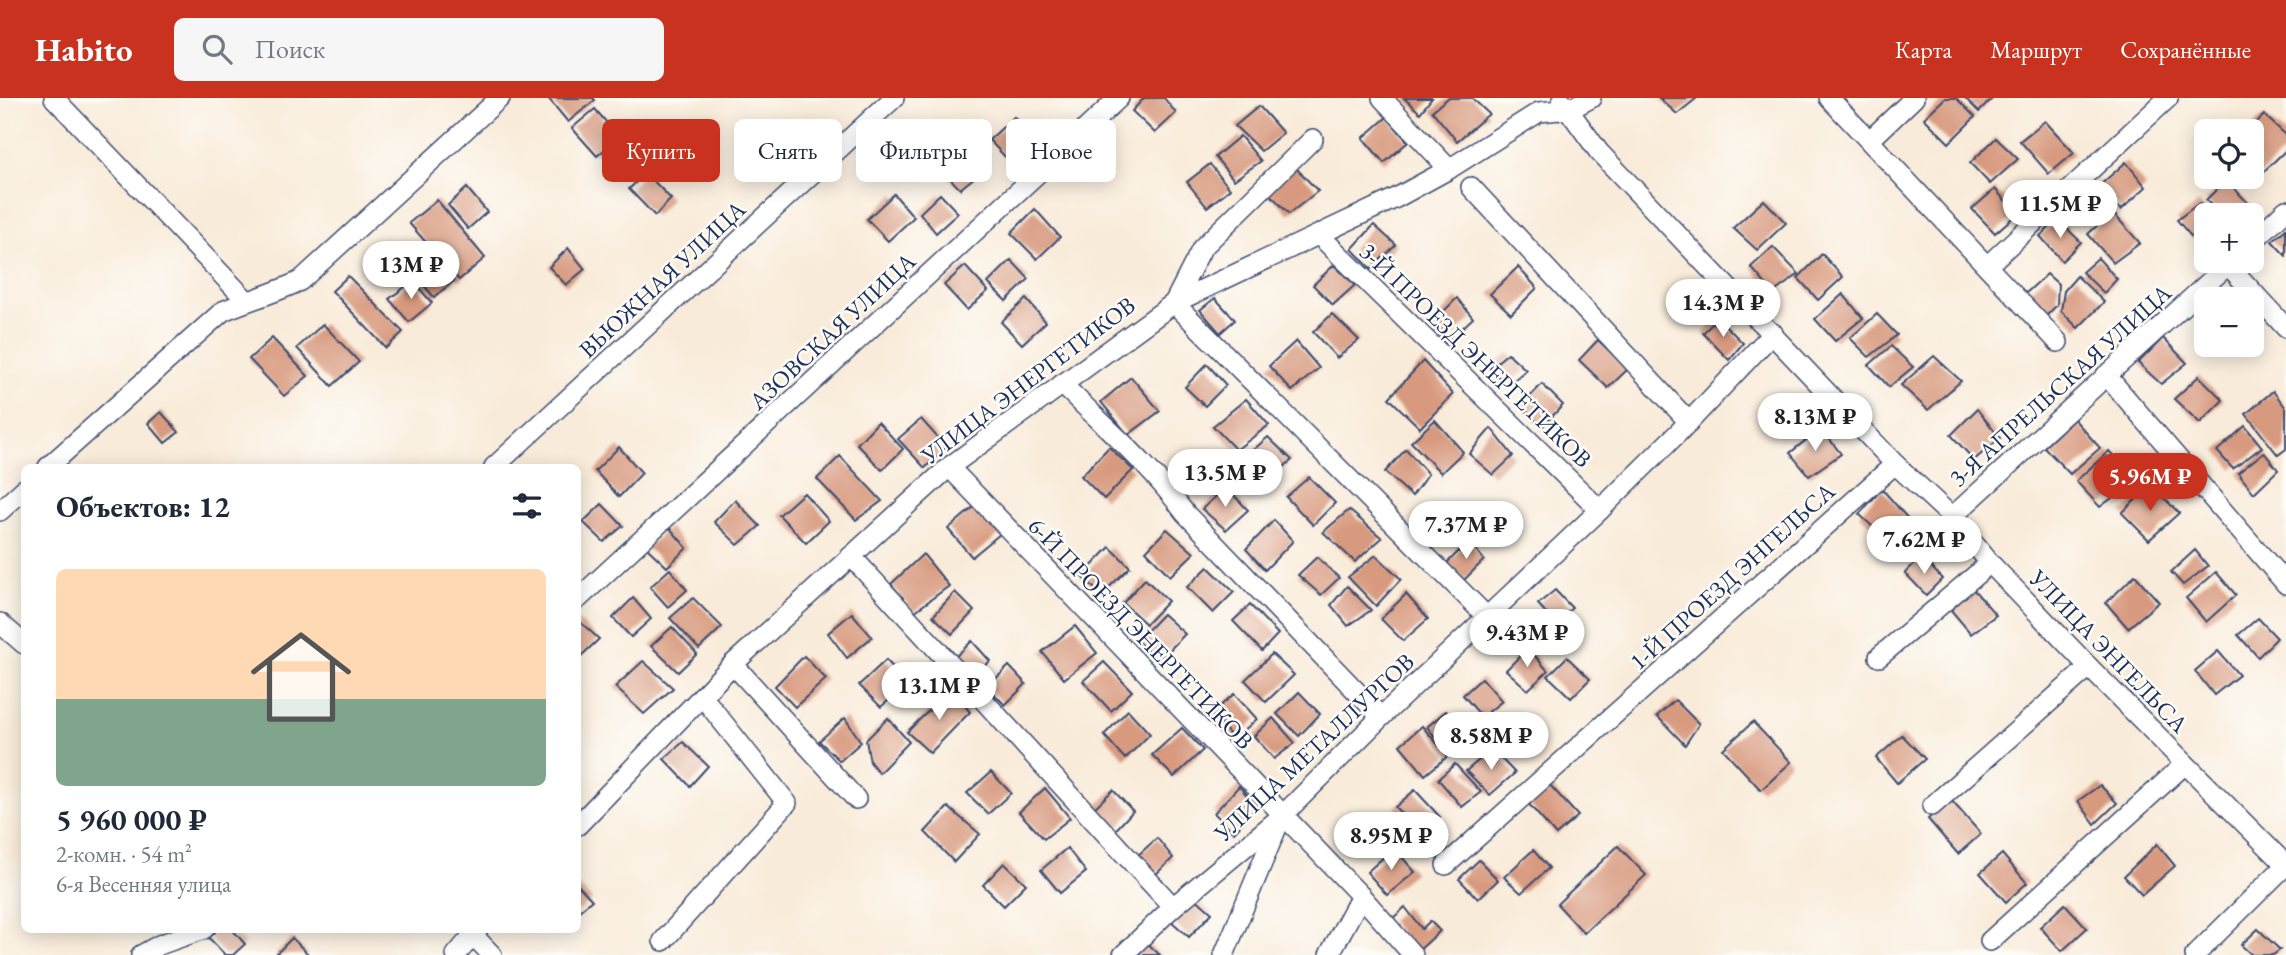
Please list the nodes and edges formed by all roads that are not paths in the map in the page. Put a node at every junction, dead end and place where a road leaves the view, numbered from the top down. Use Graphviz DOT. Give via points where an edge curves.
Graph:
graph roads {
  1 [pos="54,98"];
  2 [pos="500,98"];
  3 [pos="894,98"];
  4 [pos="1119,98"];
  5 [pos="1382,98"];
  6 [pos="1591,98"];
  7 [pos="1829,98"];
  8 [pos="1914,98"];
  9 [pos="2168,98"];
  10 [pos="1564,104"];
  11 [pos="1312,139"];
  12 [pos="1870,140"];
  13 [pos="1449,169"];
  14 [pos="1471,187"];
  15 [pos="2286,210"];
  16 [pos="2264,231"];
  17 [pos="1319,235"];
  18 [pos="1987,266"];
  19 [pos="2219,273"];
  20 [pos="2239,273"];
  21 [pos="247,300"];
  22 [pos="1174,303"];
  23 [pos="2286,328"];
  24 [pos="1773,333"];
  25 [pos="2058,342"];
  26 [pos="2106,375"];
  27 [pos="1062,384"];
  28 [pos="1689,422"];
  29 [pos="51,464"];
  30 [pos="497,464"];
  31 [pos="1895,464"];
  32 [pos="948,467"];
  33 [pos="21,492"];
  34 [pos="1600,510"];
  35 [pos="0,511"];
  36 [pos="1952,517"];
  37 [pos="851,556"];
  38 [pos="1990,564"];
  39 [pos="2286,584"];
  40 [pos="581,596"];
  41 [pos="1486,617"];
  42 [pos="0,623"];
  43 [pos="21,641"];
  44 [pos="1879,657"];
  45 [pos="733,664"];
  46 [pos="2089,667"];
  47 [pos="702,696"];
  48 [pos="1381,717"];
  49 [pos="2185,764"];
  50 [pos="856,799"];
  51 [pos="1932,806"];
  52 [pos="1282,816"];
  53 [pos="581,822"];
  54 [pos="1446,865"];
  55 [pos="2286,865"];
  56 [pos="1360,896"];
  57 [pos="1173,907"];
  58 [pos="193,933"];
  59 [pos="475,933"];
  60 [pos="477,933"];
  61 [pos="663,941"];
  62 [pos="1990,941"];
  63 [pos="141,955"];
  64 [pos="456,955"];
  65 [pos="492,955"];
  66 [pos="1123,955"];
  67 [pos="1224,955"];
  68 [pos="1329,955"];
  69 [pos="1413,955"];
  70 [pos="2195,955"];
  1 -- 21 [label="street"];
  2 -- 21 [label="street" via="300,281"];
  3 -- 30 [label="street, ВЬЮЖНАЯ УЛИЦА"];
  4 -- 40 [label="street, АЗОВСКАЯ УЛИЦА"];
  5 -- 13 [label="street"];
  6 -- 10 [label="street, УЛИЦА ЭНЕРГЕТИКОВ"];
  7 -- 12 [label="street"];
  8 -- 12 [label="street"];
  9 -- 18 [label="street"];
  10 -- 13 [label="street, УЛИЦА ЭНЕРГЕТИКОВ" via="1539,112"];
  10 -- 24 [label="street, УЛИЦА ЭНГЕЛЬСА" via="1599,152"];
  11 -- 22 [label="street" via="1202,248"];
  12 -- 18 [label="street"];
  13 -- 17 [label="street, УЛИЦА ЭНЕРГЕТИКОВ"];
  14 -- 28 [label="street"];
  15 -- 16 [label="street"];
  17 -- 22 [label="street, УЛИЦА ЭНЕРГЕТИКОВ"];
  17 -- 34 [label="street, 3-Й ПРОЕЗД ЭНЕРГЕТИКОВ"];
  18 -- 25 [label="street"];
  19 -- 26 [label="street, 3-Я АПРЕЛЬСКАЯ УЛИЦА"];
  20 -- 23 [label="street"];
  21 -- 29 [label="street" via="223,310"];
  22 -- 27 [label="street, УЛИЦА ЭНЕРГЕТИКОВ"];
  22 -- 41 [label="street"];
  24 -- 28 [label="street, УЛИЦА МЕТАЛЛУРГОВ"];
  24 -- 31 [label="street, УЛИЦА ЭНГЕЛЬСА"];
  26 -- 36 [label="street, 3-Я АПРЕЛЬСКАЯ УЛИЦА"];
  26 -- 39 [label="street"];
  27 -- 32 [label="street, УЛИЦА ЭНЕРГЕТИКОВ"];
  27 -- 48 [label="street"];
  28 -- 34 [label="street, УЛИЦА МЕТАЛЛУРГОВ"];
  31 -- 36 [label="street, УЛИЦА ЭНГЕЛЬСА"];
  31 -- 54 [label="street, 1-Й ПРОЕЗД ЭНГЕЛЬСА"];
  32 -- 37 [label="street, УЛИЦА ЭНЕРГЕТИКОВ"];
  32 -- 52 [label="street, 6-Й ПРОЕЗД ЭНЕРГЕТИКОВ"];
  33 -- 35 [label="street"];
  34 -- 41 [label="street, УЛИЦА МЕТАЛЛУРГОВ"];
  36 -- 38 [label="street, УЛИЦА ЭНГЕЛЬСА"];
  37 -- 45 [label="street, УЛИЦА ЭНЕРГЕТИКОВ"];
  37 -- 57 [label="street"];
  38 -- 44 [label="street"];
  38 -- 46 [label="street, УЛИЦА ЭНГЕЛЬСА"];
  41 -- 48 [label="street, УЛИЦА МЕТАЛЛУРГОВ"];
  42 -- 43 [label="street"];
  45 -- 47 [label="street, УЛИЦА ЭНЕРГЕТИКОВ"];
  45 -- 50 [label="street"];
  46 -- 49 [label="street, УЛИЦА ЭНГЕЛЬСА"];
  46 -- 51 [label="street"];
  47 -- 53 [label="street, УЛИЦА ЭНЕРГЕТИКОВ"];
  47 -- 61 [label="street" via="787,803"];
  48 -- 52 [label="street, УЛИЦА МЕТАЛЛУРГОВ"];
  49 -- 55 [label="street, УЛИЦА ЭНГЕЛЬСА"];
  49 -- 62 [label="street"];
  52 -- 56 [label="street, 6-Й ПРОЕЗД ЭНЕРГЕТИКОВ"];
  52 -- 57 [label="street, УЛИЦА МЕТАЛЛУРГОВ"];
  52 -- 67 [label="street"];
  55 -- 70 [label="street"];
  56 -- 68 [label="street"];
  56 -- 69 [label="street, 6-Й ПРОЕЗД ЭНЕРГЕТИКОВ"];
  57 -- 66 [label="street, УЛИЦА МЕТАЛЛУРГОВ"];
  58 -- 63 [label="street"];
  59 -- 64 [label="street"];
  60 -- 65 [label="street"];
}
